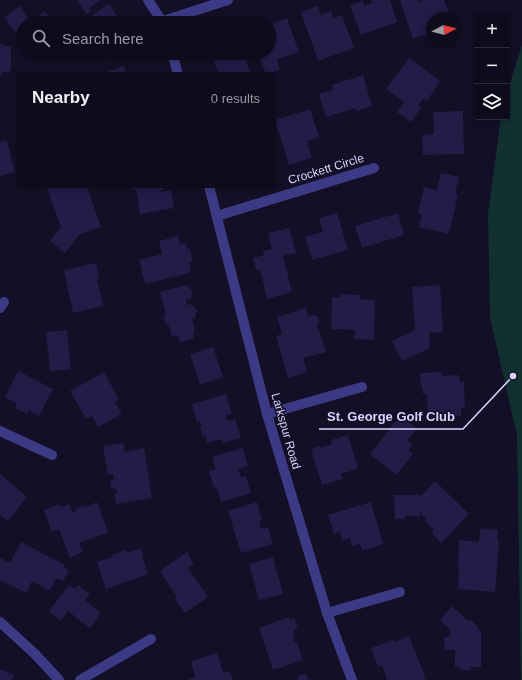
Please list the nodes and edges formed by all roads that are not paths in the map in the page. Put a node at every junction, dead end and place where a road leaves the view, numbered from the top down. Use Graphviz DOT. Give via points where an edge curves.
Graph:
graph roads {
  1 [pos="148,0"];
  2 [pos="228,0"];
  3 [pos="159,16"];
  4 [pos="181,16"];
  5 [pos="174,60"];
  6 [pos="177,72"];
  7 [pos="374,168"];
  8 [pos="210,188"];
  9 [pos="217,216"];
  10 [pos="362,387"];
  11 [pos="267,414"];
  12 [pos="0,431"];
  13 [pos="52,455"];
  14 [pos="400,592"];
  15 [pos="327,613"];
  16 [pos="0,622"];
  17 [pos="151,639"];
  18 [pos="59,680"];
  19 [pos="80,680"];
  20 [pos="352,680"];
  1 -- 3 [label="street"];
  2 -- 4 [label="street"];
  5 -- 6 [label="street"];
  7 -- 9 [label="street, Crockett Circle"];
  8 -- 9 [label="street, Larkspur Road"];
  9 -- 11 [label="street, Larkspur Road"];
  10 -- 11 [label="street"];
  11 -- 15 [label="street, Larkspur Road"];
  12 -- 13 [label="street"];
  14 -- 15 [label="street"];
  15 -- 20 [label="street, Larkspur Road"];
  16 -- 18 [label="street" via="36,654"];
  17 -- 19 [label="street"];
}
